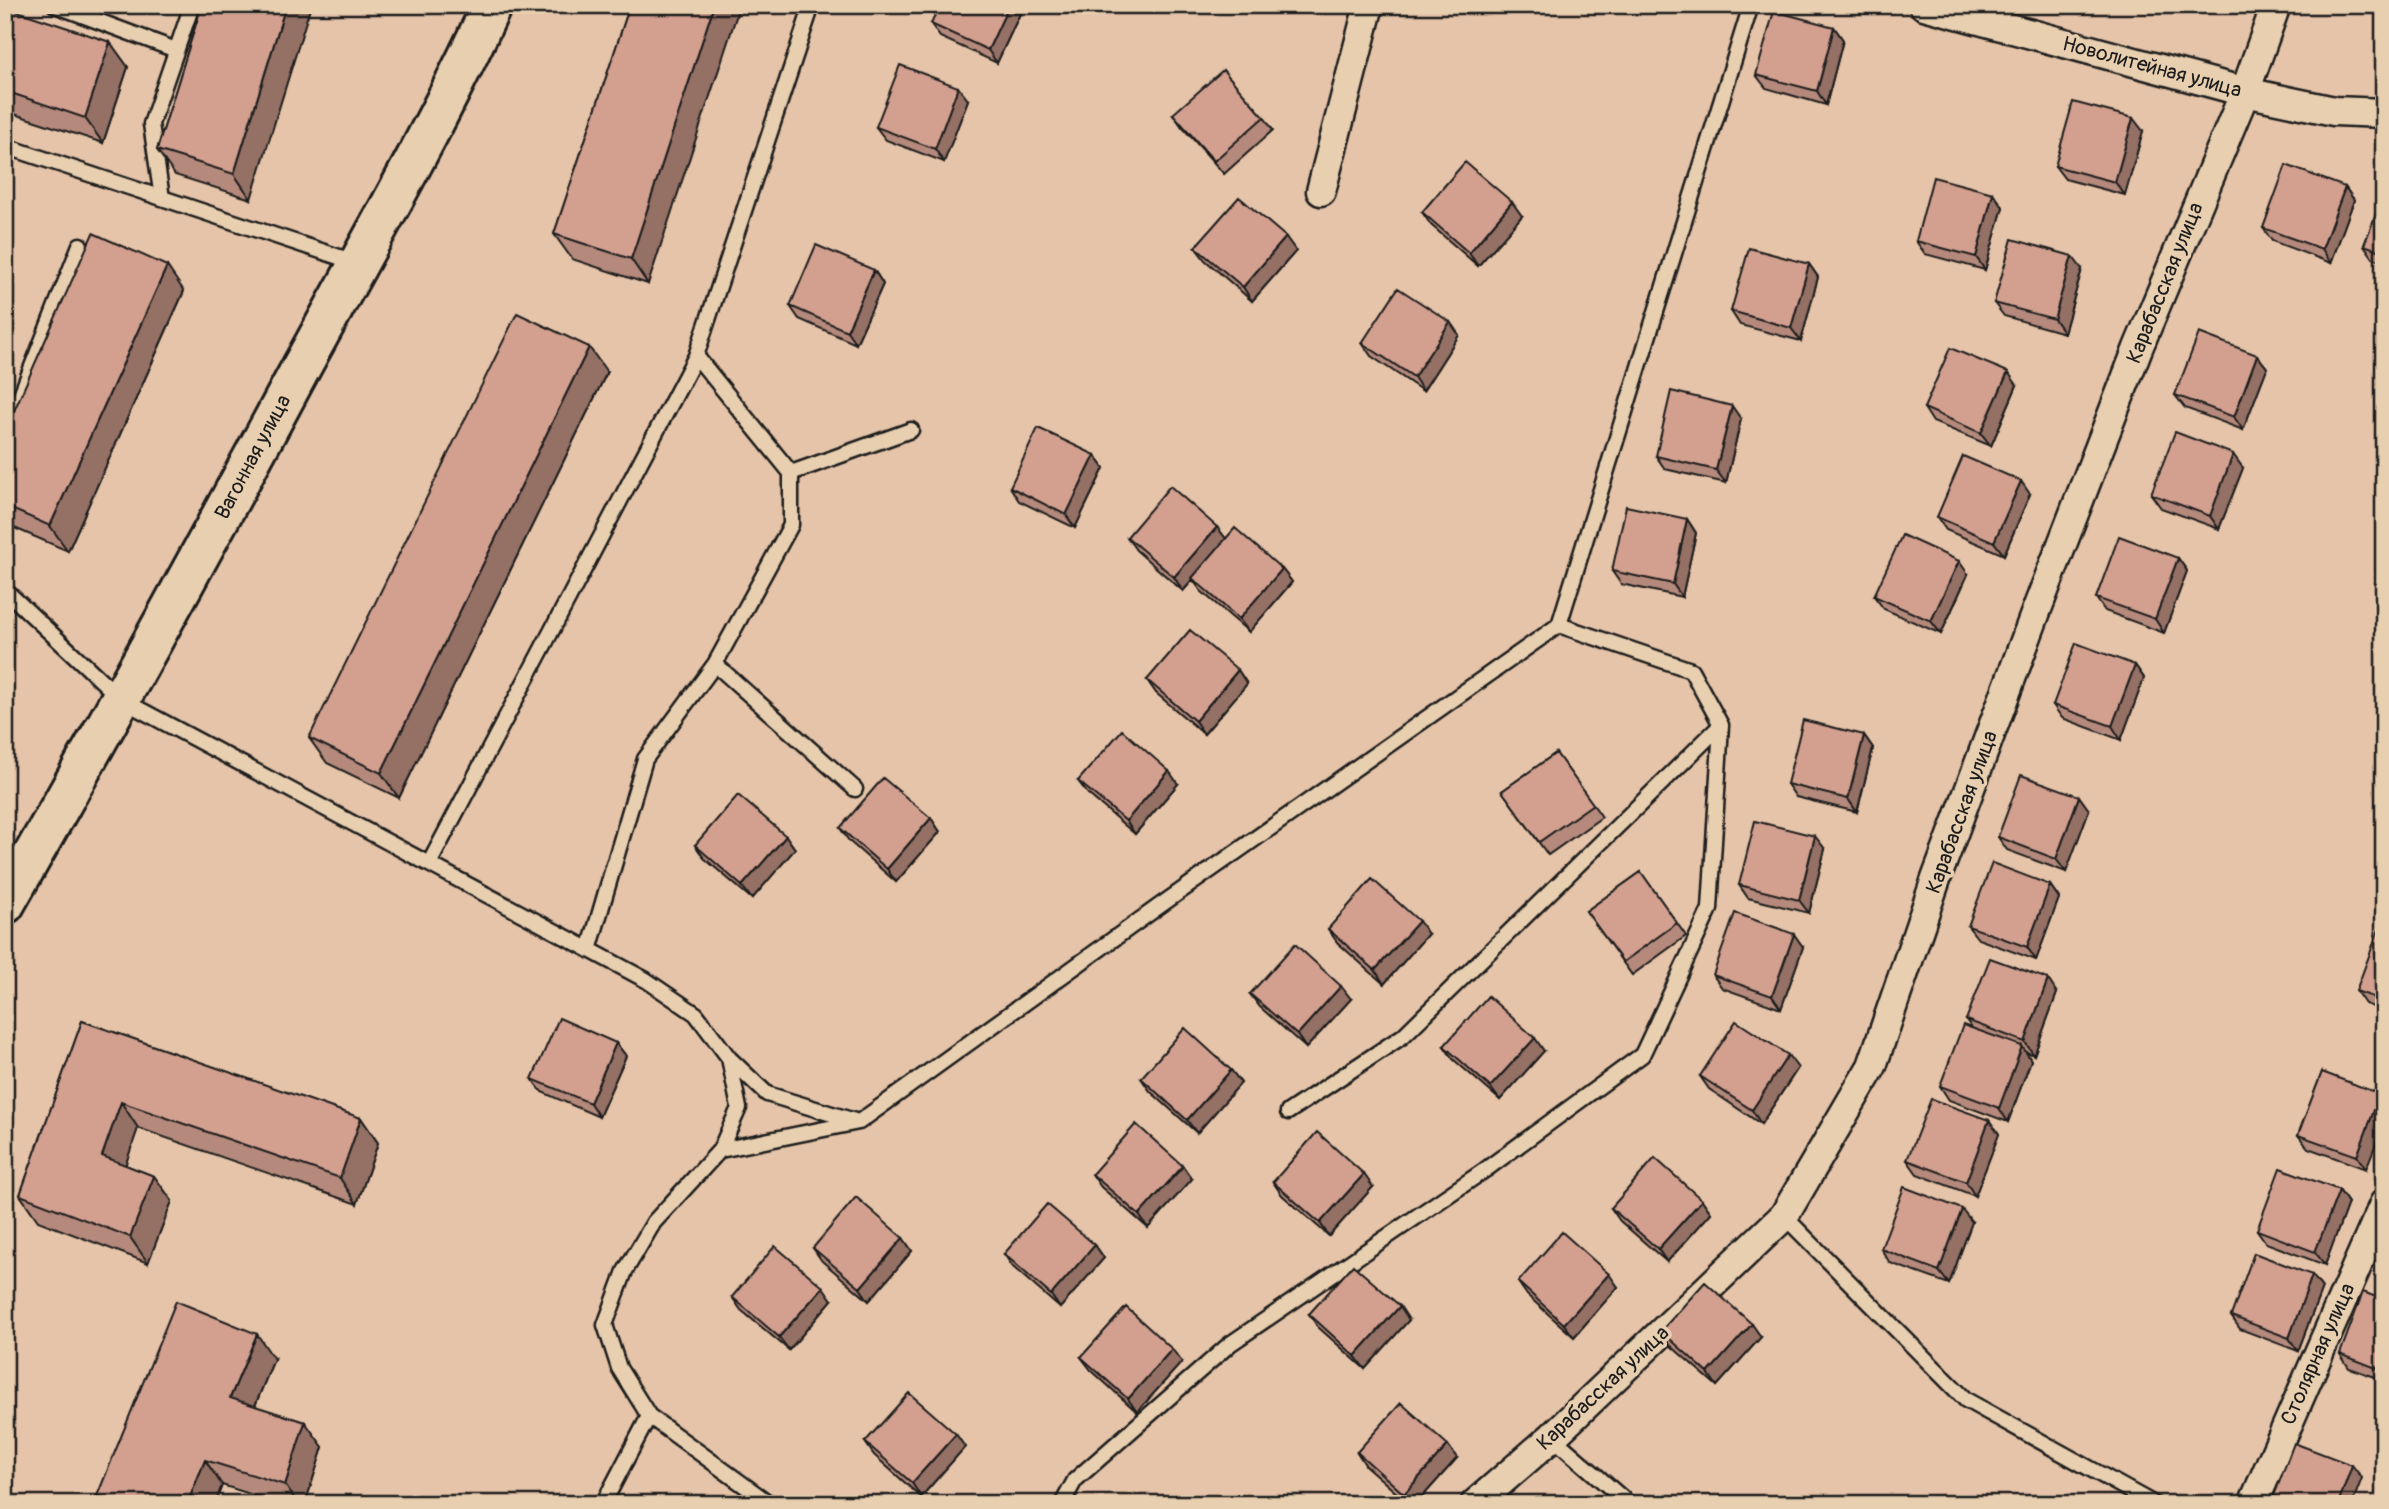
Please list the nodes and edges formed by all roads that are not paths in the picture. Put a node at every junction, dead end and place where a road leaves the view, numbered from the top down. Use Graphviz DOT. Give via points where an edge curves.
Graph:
graph roads {
  1 [pos="55,5"];
  2 [pos="191,5"];
  3 [pos="492,5"];
  4 [pos="813,5"];
  5 [pos="1369,5"];
  6 [pos="1751,5"];
  7 [pos="1924,5"];
  8 [pos="2276,5"];
  9 [pos="176,50"];
  10 [pos="2245,92"];
  11 [pos="2384,113"];
  12 [pos="5,146"];
  13 [pos="1321,191"];
  14 [pos="162,198"];
  15 [pos="80,245"];
  16 [pos="358,264"];
  17 [pos="696,355"];
  18 [pos="911,430"];
  19 [pos="5,435"];
  20 [pos="791,473"];
  21 [pos="5,590"];
  22 [pos="1559,625"];
  23 [pos="715,664"];
  24 [pos="122,700"];
  25 [pos="1721,725"];
  26 [pos="855,789"];
  27 [pos="429,864"];
  28 [pos="5,904"];
  29 [pos="589,950"];
  30 [pos="729,1058"];
  31 [pos="1288,1112"];
  32 [pos="859,1122"];
  33 [pos="720,1150"];
  34 [pos="2384,1204"];
  35 [pos="1784,1216"];
  36 [pos="649,1416"];
  37 [pos="1552,1437"];
  38 [pos="603,1504"];
  39 [pos="770,1504"];
  40 [pos="1062,1504"];
  41 [pos="1475,1504"];
  42 [pos="1629,1504"];
  43 [pos="2154,1504"];
  44 [pos="2253,1504"];
  1 -- 9 [label="lane"];
  2 -- 9 [label="lane"];
  3 -- 16 [label="street, Вагонная улица"];
  4 -- 17 [label="lane"];
  5 -- 13 [label="street"];
  6 -- 22 [label="lane"];
  7 -- 10 [label="street, Новолитейная улица"];
  8 -- 10 [label="street, Карабасская улица"];
  9 -- 14 [label="lane" via="151,124"];
  10 -- 11 [label="street, Новолитейная улица" via="2334,111"];
  10 -- 35 [label="street, Карабасская улица" via="2138,348 2037,609 1872,1066"];
  12 -- 14 [label="lane"];
  14 -- 16 [label="lane"];
  15 -- 19 [label="lane"];
  16 -- 24 [label="street, Вагонная улица"];
  17 -- 20 [label="lane"];
  17 -- 27 [label="lane"];
  18 -- 20 [label="lane"];
  20 -- 23 [label="lane" via="791,525"];
  21 -- 24 [label="lane"];
  22 -- 25 [label="lane" via="1691,670"];
  22 -- 32 [label="lane"];
  23 -- 26 [label="lane"];
  23 -- 29 [label="lane" via="645,759"];
  24 -- 27 [label="lane"];
  24 -- 28 [label="street, Вагонная улица"];
  25 -- 31 [label="lane" via="1403,1035"];
  25 -- 40 [label="lane" via="1710,909 1642,1055 1485,1170 1230,1345 1075,1480"];
  27 -- 29 [label="lane"];
  29 -- 30 [label="lane" via="646,980 696,1014"];
  30 -- 32 [label="lane" via="767,1094"];
  30 -- 33 [label="lane" via="738,1108"];
  32 -- 33 [label="lane"];
  33 -- 36 [label="lane" via="654,1222 625,1271 606,1325 619,1368"];
  34 -- 44 [label="street, Столярная улица"];
  35 -- 37 [label="street, Карабасская улица"];
  35 -- 43 [label="lane" via="1966,1400"];
  36 -- 38 [label="lane"];
  36 -- 39 [label="lane"];
  37 -- 41 [label="street, Карабасская улица"];
  37 -- 42 [label="lane"];
}
